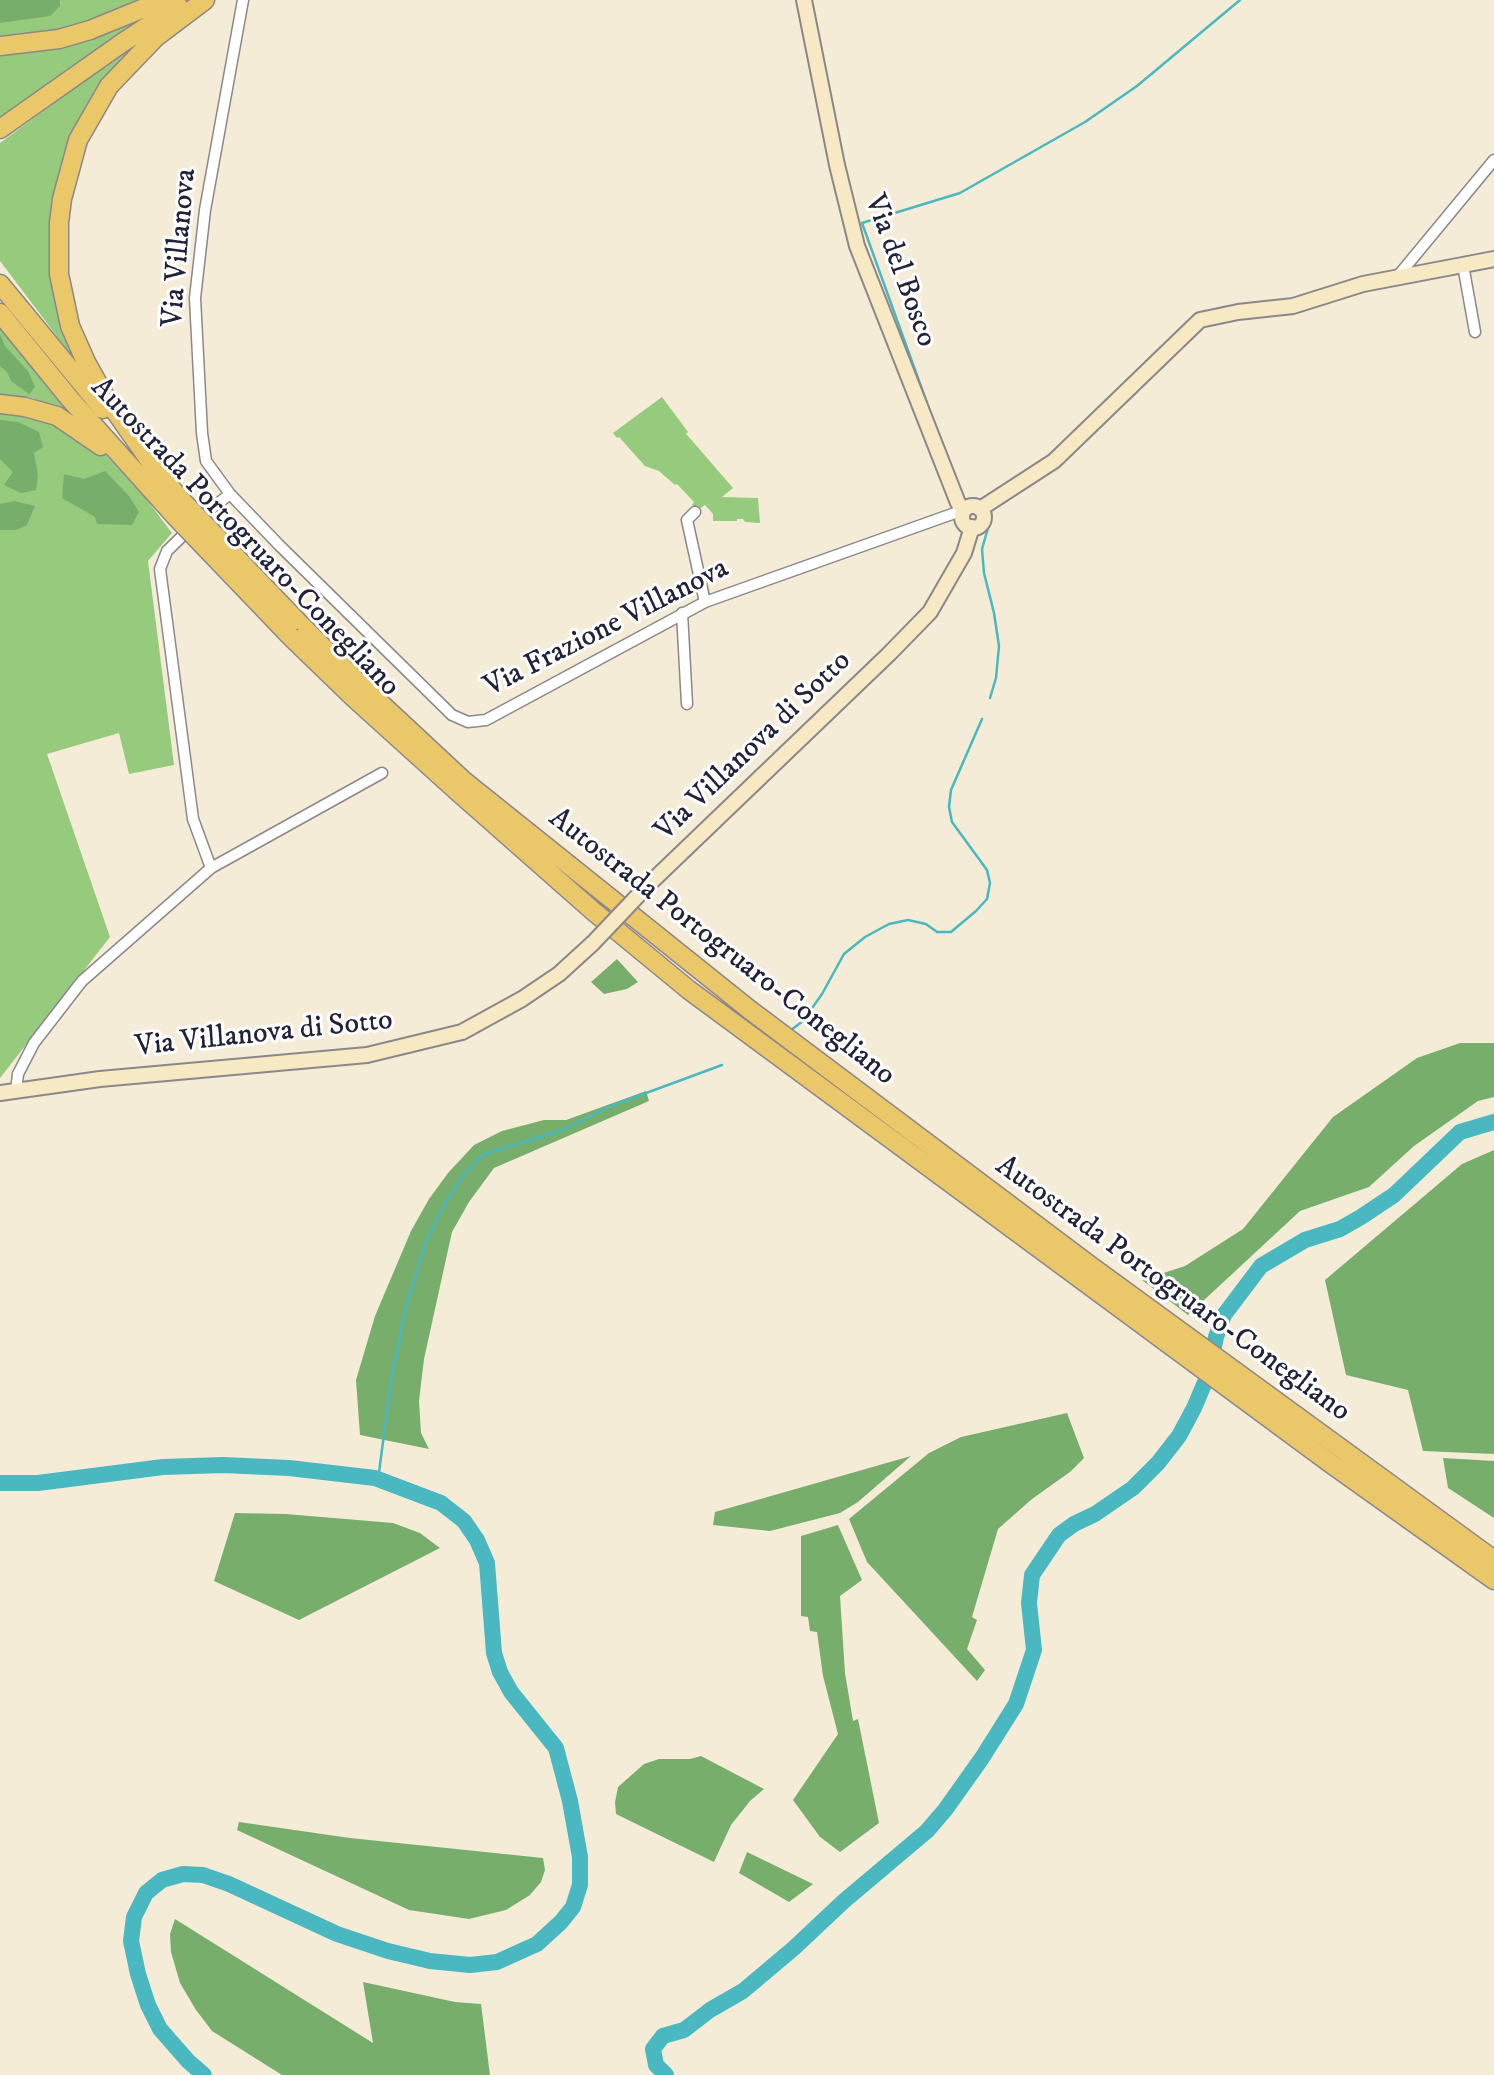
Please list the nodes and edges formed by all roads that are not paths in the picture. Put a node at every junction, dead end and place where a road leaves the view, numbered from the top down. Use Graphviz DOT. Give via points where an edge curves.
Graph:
graph roads {
  1 [pos="164,0"];
  2 [pos="187,0"];
  3 [pos="205,0"];
  4 [pos="243,0"];
  5 [pos="804,0"];
  6 [pos="0,46"];
  7 [pos="0,129"];
  8 [pos="1494,160"];
  9 [pos="1494,258"];
  10 [pos="1463,265"];
  11 [pos="1398,276"];
  12 [pos="0,284"];
  13 [pos="0,313"];
  14 [pos="1475,332"];
  15 [pos="0,404"];
  16 [pos="153,480"];
  17 [pos="230,494"];
  18 [pos="980,509"];
  19 [pos="963,511"];
  20 [pos="695,512"];
  21 [pos="972,527"];
  22 [pos="705,602"];
  23 [pos="682,613"];
  24 [pos="687,705"];
  25 [pos="383,773"];
  26 [pos="211,869"];
  27 [pos="16,1091"];
  28 [pos="0,1093"];
  29 [pos="1448,1536"];
  30 [pos="1494,1560"];
  31 [pos="1494,1580"];
  1 -- 6 [label="highway" via="90,30"];
  2 -- 7 [label="highway"];
  3 -- 16 [label="highway" via="156,37 109,86 78,140 60,211 59,274 71,326 86,362"];
  4 -- 17 [label="street, Via Villanova" via="205,210 195,298 206,461"];
  5 -- 19 [label="street, Via del Bosco" via="850,225"];
  8 -- 11 [label="street"];
  9 -- 10 [label="street"];
  10 -- 11 [label="street"];
  10 -- 14 [label="street"];
  11 -- 18 [label="street" via="1293,306 1200,320 1054,461"];
  12 -- 16 [label="highway, Autostrada Portogruaro-Conegliano"];
  13 -- 16 [label="highway, Autostrada Portogruaro-Conegliano" via="70,399"];
  15 -- 16 [label="highway" via="57,416"];
  16 -- 29 [label="highway, Autostrada Portogruaro-Conegliano, bridge" via="363,707 689,990 745,1018"];
  17 -- 23 [label="street, Via Frazione Villanova" via="452,715 468,722 486,720"];
  17 -- 26 [label="street" via="167,551 160,569 193,819"];
  18 -- 19 [label="street" via="972,506"];
  18 -- 21 [label="street" via="983,519"];
  19 -- 21 [label="street" via="964,522"];
  19 -- 22 [label="street, Via Frazione Villanova"];
  20 -- 22 [label="street" via="687,520"];
  21 -- 27 [label="street, Via Villanova di Sotto, bridge" via="964,553 930,612 593,943 531,993 462,1032 367,1055"];
  22 -- 23 [label="street, Via Frazione Villanova"];
  23 -- 24 [label="street"];
  25 -- 26 [label="street"];
  26 -- 27 [label="street" via="82,981 34,1043 18,1074"];
  27 -- 28 [label="street, Via Villanova di Sotto"];
  29 -- 30 [label="highway, Autostrada Portogruaro-Conegliano"];
  29 -- 31 [label="highway, Autostrada Portogruaro-Conegliano"];
}
